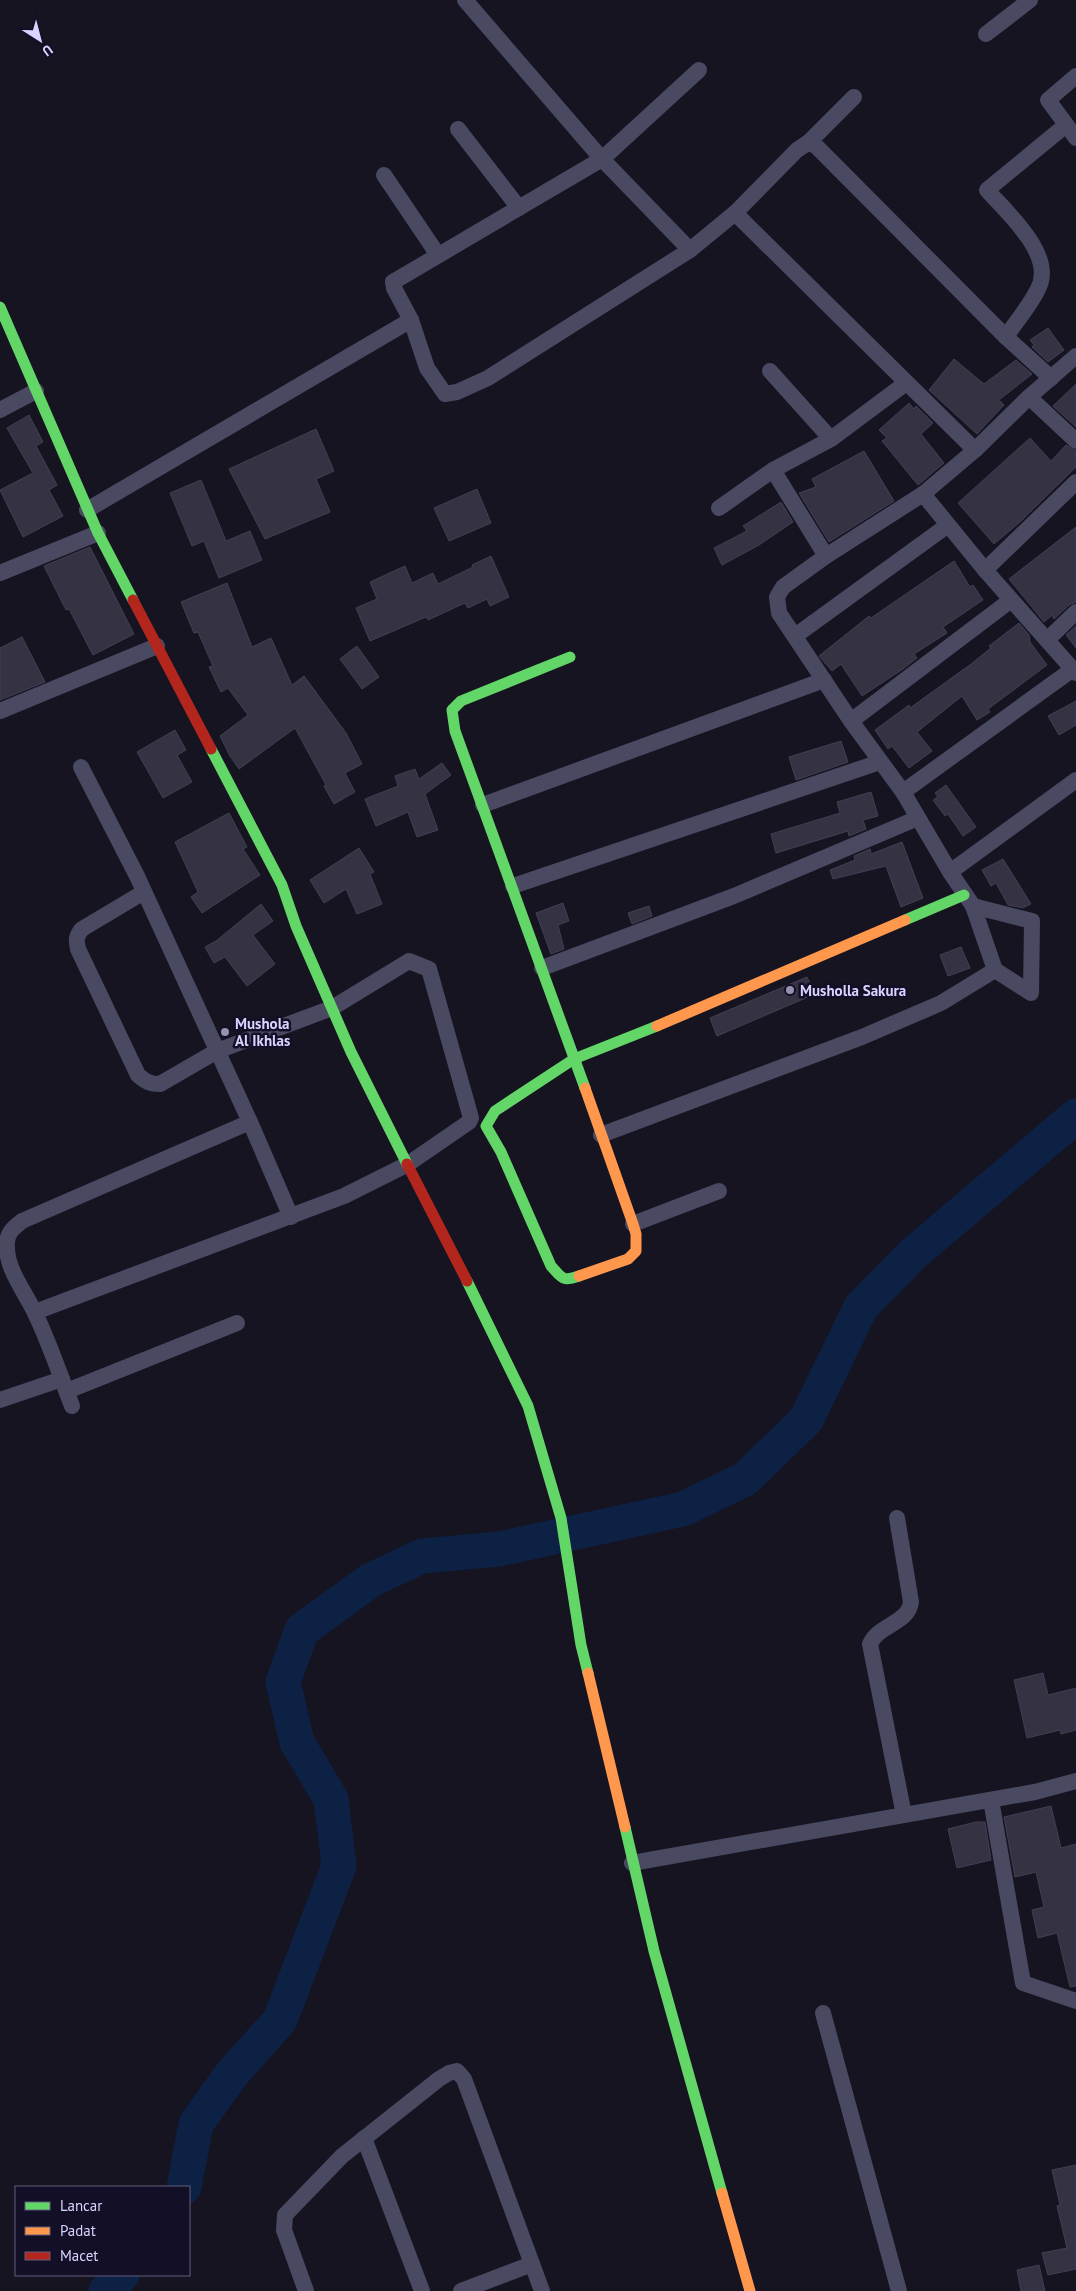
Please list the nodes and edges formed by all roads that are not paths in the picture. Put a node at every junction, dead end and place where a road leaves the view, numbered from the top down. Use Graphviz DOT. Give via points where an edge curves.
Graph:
graph roads {
  1 [pos="465,0"];
  2 [pos="1030,0"];
  3 [pos="986,34"];
  4 [pos="699,70"];
  5 [pos="1076,76"];
  6 [pos="854,97"];
  7 [pos="1066,125"];
  8 [pos="458,129"];
  9 [pos="1076,138"];
  10 [pos="809,142"];
  11 [pos="602,159"];
  12 [pos="384,175"];
  13 [pos="519,208"];
  14 [pos="735,213"];
  15 [pos="690,250"];
  16 [pos="438,255"];
  17 [pos="0,307"];
  18 [pos="411,320"];
  19 [pos="1006,337"];
  20 [pos="1076,356"];
  21 [pos="770,371"];
  22 [pos="1051,378"];
  23 [pos="906,383"];
  24 [pos="36,392"];
  25 [pos="1029,397"];
  26 [pos="0,410"];
  27 [pos="831,438"];
  28 [pos="1076,441"];
  29 [pos="975,450"];
  30 [pos="773,470"];
  31 [pos="1076,482"];
  32 [pos="923,494"];
  33 [pos="719,508"];
  34 [pos="87,510"];
  35 [pos="948,525"];
  36 [pos="98,533"];
  37 [pos="826,556"];
  38 [pos="985,570"];
  39 [pos="0,573"];
  40 [pos="1011,600"];
  41 [pos="1076,612"];
  42 [pos="795,636"];
  43 [pos="1047,640"];
  44 [pos="157,646"];
  45 [pos="570,657"];
  46 [pos="1074,671"];
  47 [pos="824,680"];
  48 [pos="0,711"];
  49 [pos="851,722"];
  50 [pos="880,762"];
  51 [pos="81,767"];
  52 [pos="1076,780"];
  53 [pos="903,792"];
  54 [pos="483,805"];
  55 [pos="918,818"];
  56 [pos="950,872"];
  57 [pos="513,886"];
  58 [pos="144,892"];
  59 [pos="968,900"];
  60 [pos="542,968"];
  61 [pos="995,970"];
  62 [pos="332,1008"];
  63 [pos="217,1051"];
  64 [pos="574,1059"];
  65 [pos="250,1122"];
  66 [pos="601,1135"];
  67 [pos="408,1164"];
  68 [pos="719,1191"];
  69 [pos="291,1217"];
  70 [pos="633,1224"];
  71 [pos="35,1312"];
  72 [pos="237,1323"];
  73 [pos="67,1392"];
  74 [pos="0,1400"];
  75 [pos="897,1518"];
  76 [pos="1076,1781"];
  77 [pos="991,1800"];
  78 [pos="904,1815"];
  79 [pos="632,1863"];
  80 [pos="1076,2001"];
  81 [pos="823,2013"];
  82 [pos="364,2138"];
  83 [pos="532,2264"];
  84 [pos="306,2291"];
  85 [pos="422,2291"];
  86 [pos="461,2291"];
  87 [pos="542,2291"];
  88 [pos="750,2291"];
  89 [pos="899,2291"];
  1 -- 11 [label="street"];
  2 -- 3 [label="street"];
  4 -- 11 [label="street"];
  5 -- 7 [label="street" via="1048,100"];
  6 -- 10 [label="street"];
  7 -- 9 [label="street"];
  7 -- 19 [label="street" via="986,190 1038,253 1043,273 1039,288"];
  8 -- 13 [label="street"];
  10 -- 14 [label="street" via="797,150"];
  10 -- 19 [label="street"];
  11 -- 13 [label="street"];
  11 -- 15 [label="street"];
  12 -- 16 [label="street"];
  13 -- 16 [label="street"];
  14 -- 15 [label="street"];
  14 -- 23 [label="street"];
  15 -- 18 [label="street" via="488,378 457,392 445,394 427,368"];
  16 -- 18 [label="street" via="393,282"];
  17 -- 24 [label="street"];
  18 -- 34 [label="street"];
  19 -- 22 [label="street"];
  20 -- 22 [label="street"];
  21 -- 27 [label="street"];
  22 -- 25 [label="street"];
  23 -- 27 [label="street"];
  23 -- 29 [label="street"];
  24 -- 26 [label="street"];
  24 -- 34 [label="street"];
  25 -- 28 [label="street"];
  25 -- 29 [label="street"];
  27 -- 30 [label="street"];
  29 -- 32 [label="street"];
  30 -- 33 [label="street"];
  30 -- 37 [label="street"];
  31 -- 38 [label="street"];
  32 -- 35 [label="street"];
  32 -- 37 [label="street"];
  34 -- 36 [label="street"];
  35 -- 38 [label="street"];
  35 -- 42 [label="street"];
  36 -- 39 [label="street"];
  36 -- 44 [label="street"];
  37 -- 42 [label="street" via="783,588 777,597 779,613"];
  38 -- 40 [label="street"];
  40 -- 43 [label="street"];
  40 -- 49 [label="street"];
  41 -- 43 [label="street"];
  42 -- 47 [label="street"];
  43 -- 46 [label="street"];
  44 -- 48 [label="street"];
  44 -- 62 [label="street" via="282,885"];
  45 -- 54 [label="street" via="461,701 452,710"];
  46 -- 53 [label="street"];
  47 -- 49 [label="street"];
  47 -- 54 [label="street"];
  49 -- 50 [label="street"];
  50 -- 53 [label="street"];
  50 -- 57 [label="street"];
  51 -- 58 [label="street"];
  52 -- 56 [label="street"];
  53 -- 55 [label="street"];
  54 -- 57 [label="street"];
  55 -- 56 [label="street"];
  55 -- 60 [label="street" via="734,896"];
  56 -- 59 [label="street"];
  57 -- 60 [label="street"];
  58 -- 63 [label="street"];
  58 -- 63 [label="street" via="82,929 76,940 78,949 138,1075 144,1081 160,1084"];
  59 -- 61 [label="street"];
  59 -- 61 [label="street" via="1032,921 1031,993"];
  59 -- 64 [label="street"];
  60 -- 64 [label="street"];
  61 -- 66 [label="street" via="941,1003 862,1037"];
  62 -- 63 [label="street"];
  62 -- 67 [label="street" via="387,1127"];
  62 -- 67 [label="street" via="409,962 429,969 471,1118"];
  63 -- 65 [label="street"];
  64 -- 66 [label="street"];
  64 -- 70 [label="street" via="495,1111 486,1126 502,1152 551,1266 563,1279 628,1259 636,1251"];
  65 -- 69 [label="street"];
  65 -- 71 [label="street" via="22,1221 11,1230 7,1241 10,1260 17,1283"];
  66 -- 70 [label="street"];
  67 -- 69 [label="street" via="344,1196"];
  67 -- 79 [label="street" via="528,1406 561,1518 581,1645"];
  68 -- 70 [label="street"];
  69 -- 71 [label="street"];
  71 -- 73 [label="street"];
  72 -- 73 [label="street"];
  73 -- 74 [label="street"];
  75 -- 78 [label="street" via="910,1609 907,1615 874,1636 870,1644"];
  76 -- 77 [label="street"];
  77 -- 78 [label="street"];
  77 -- 80 [label="street" via="1023,1983"];
  78 -- 79 [label="street"];
  79 -- 88 [label="street"];
  81 -- 89 [label="street"];
  82 -- 83 [label="street" via="449,2072 461,2074"];
  82 -- 84 [label="street" via="285,2215 284,2230"];
  82 -- 85 [label="street"];
  83 -- 86 [label="street"];
  83 -- 87 [label="street"];
}
